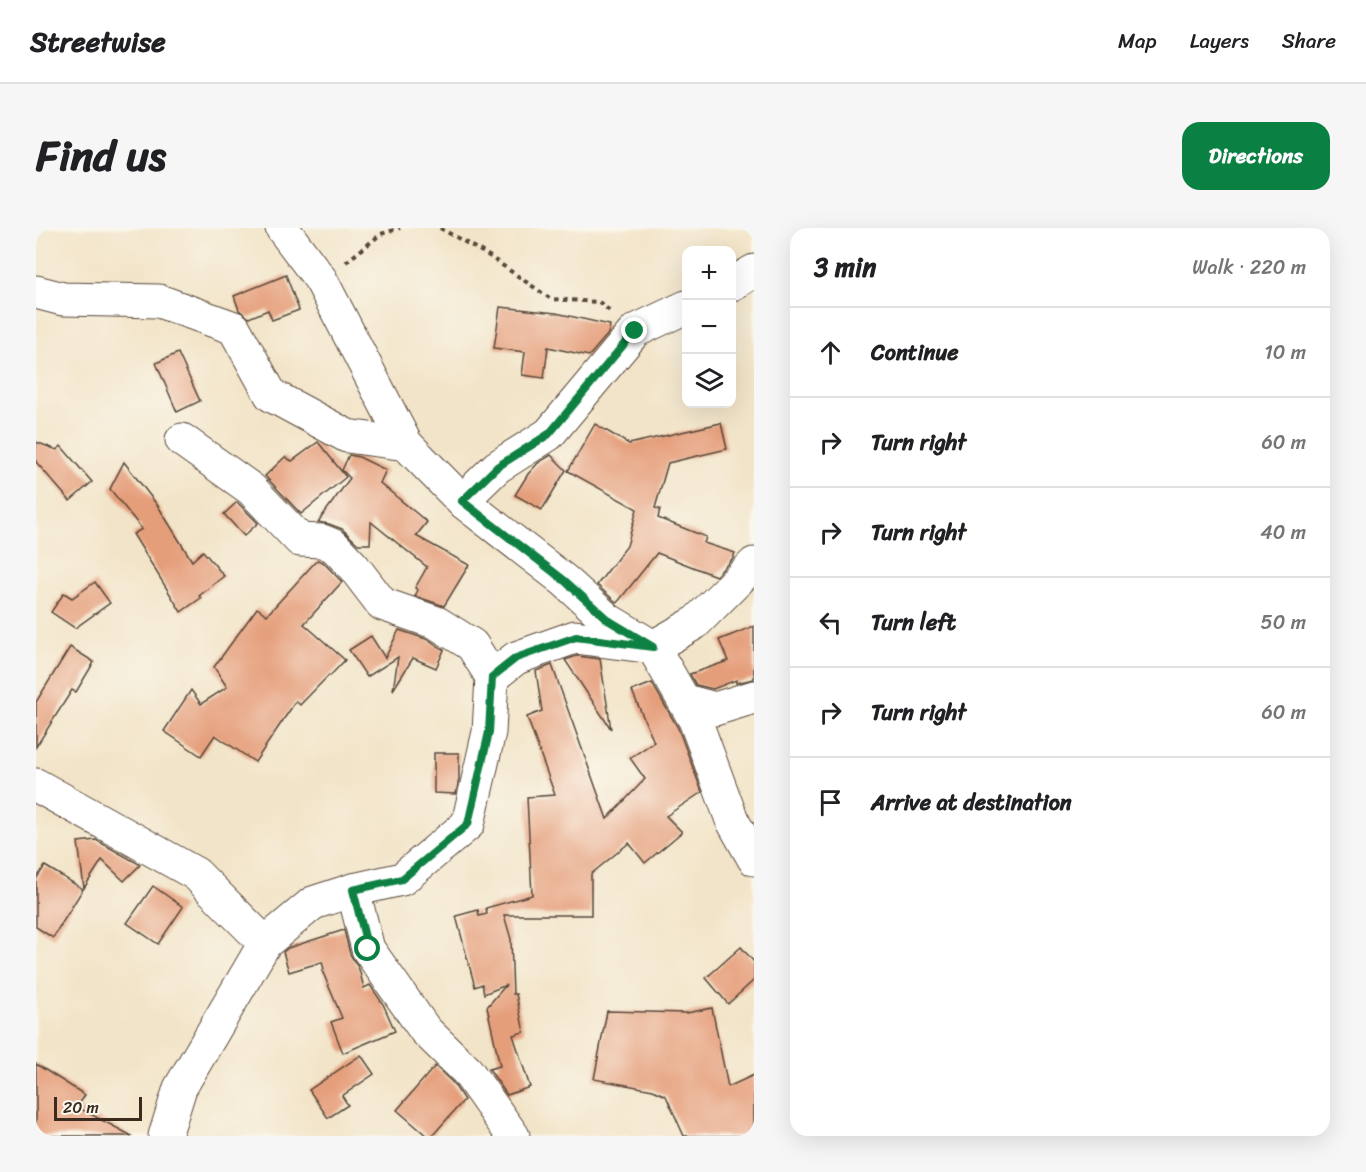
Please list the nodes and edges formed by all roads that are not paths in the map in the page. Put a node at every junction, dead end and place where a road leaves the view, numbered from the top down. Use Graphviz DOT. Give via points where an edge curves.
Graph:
graph roads {
  1 [pos="282,228"];
  2 [pos="754,271"];
  3 [pos="736,282"];
  4 [pos="36,292"];
  5 [pos="682,310"];
  6 [pos="182,440"];
  7 [pos="406,444"];
  8 [pos="462,501"];
  9 [pos="754,564"];
  10 [pos="653,647"];
  11 [pos="492,677"];
  12 [pos="754,697"];
  13 [pos="685,701"];
  14 [pos="36,785"];
  15 [pos="754,859"];
  16 [pos="353,890"];
  17 [pos="265,943"];
  18 [pos="165,1136"];
  19 [pos="513,1136"];
  1 -- 7 [label="street" via="321,280"];
  2 -- 3 [label="street"];
  4 -- 7 [label="street" via="63,299 159,301 234,328 271,396 347,436"];
  5 -- 8 [label="street" via="635,331 549,434 497,467"];
  6 -- 11 [label="street" via="251,489 300,540 334,546 382,604 437,623 472,645"];
  7 -- 8 [label="street"];
  8 -- 10 [label="street" via="565,581 608,620"];
  9 -- 10 [label="street" via="695,623"];
  10 -- 11 [label="street" via="576,637 516,658"];
  10 -- 13 [label="street"];
  11 -- 16 [label="street" via="489,732 468,824 402,879"];
  12 -- 13 [label="street" via="715,709"];
  13 -- 15 [label="street" via="732,820"];
  14 -- 17 [label="street" via="196,874"];
  16 -- 17 [label="street" via="312,903"];
  16 -- 19 [label="street" via="368,949 425,1030 467,1071"];
  17 -- 18 [label="street" via="180,1088"];
}
